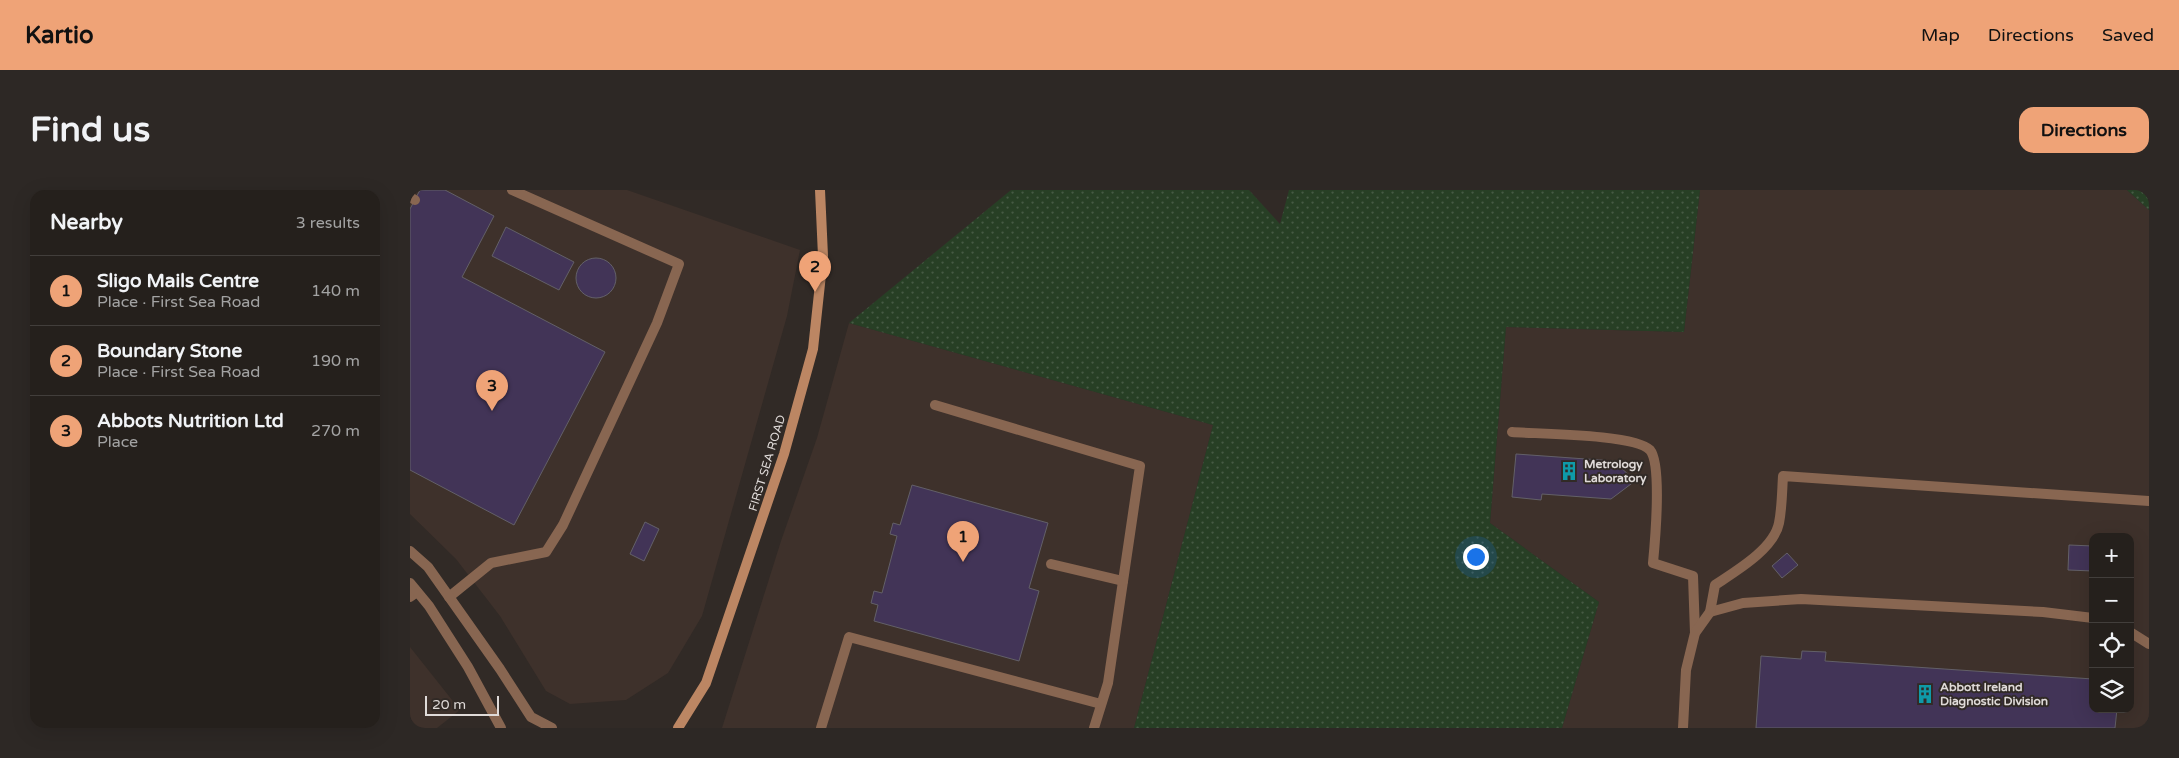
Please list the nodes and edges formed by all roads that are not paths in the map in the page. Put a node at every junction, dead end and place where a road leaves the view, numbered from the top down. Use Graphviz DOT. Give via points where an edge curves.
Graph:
graph roads {
  1 [pos="512,190"];
  2 [pos="820,190"];
  3 [pos="935,405"];
  4 [pos="1512,432"];
  5 [pos="2149,501"];
  6 [pos="410,551"];
  7 [pos="1051,564"];
  8 [pos="1122,581"];
  9 [pos="410,583"];
  10 [pos="414,594"];
  11 [pos="449,597"];
  12 [pos="1710,612"];
  13 [pos="2089,618"];
  14 [pos="1695,633"];
  15 [pos="2134,635"];
  16 [pos="2149,644"];
  17 [pos="1101,704"];
  18 [pos="502,728"];
  19 [pos="552,728"];
  20 [pos="678,728"];
  21 [pos="820,728"];
  22 [pos="1094,728"];
  23 [pos="1683,728"];
  1 -- 11 [label="street" via="679,264 645,349 563,525 546,552 491,563"];
  2 -- 20 [label="street, FIRST SEA ROAD" via="823,256 813,349 784,454 706,683"];
  3 -- 8 [label="street" via="1140,466"];
  4 -- 14 [label="street" via="1613,438 1638,442 1649,450 1654,458 1656,476 1653,563 1693,576"];
  5 -- 12 [label="street" via="1783,476 1779,525 1756,558 1715,585"];
  6 -- 11 [label="street" via="428,567"];
  7 -- 8 [label="street"];
  8 -- 17 [label="street" via="1108,683"];
  9 -- 10 [label="street"];
  10 -- 18 [label="street" via="468,667"];
  11 -- 19 [label="street" via="531,717"];
  12 -- 13 [label="street" via="1743,603 1801,599 2033,611"];
  12 -- 14 [label="street"];
  14 -- 23 [label="street" via="1686,670"];
  15 -- 16 [label="street"];
  17 -- 21 [label="street" via="849,637"];
  17 -- 22 [label="street"];
}
